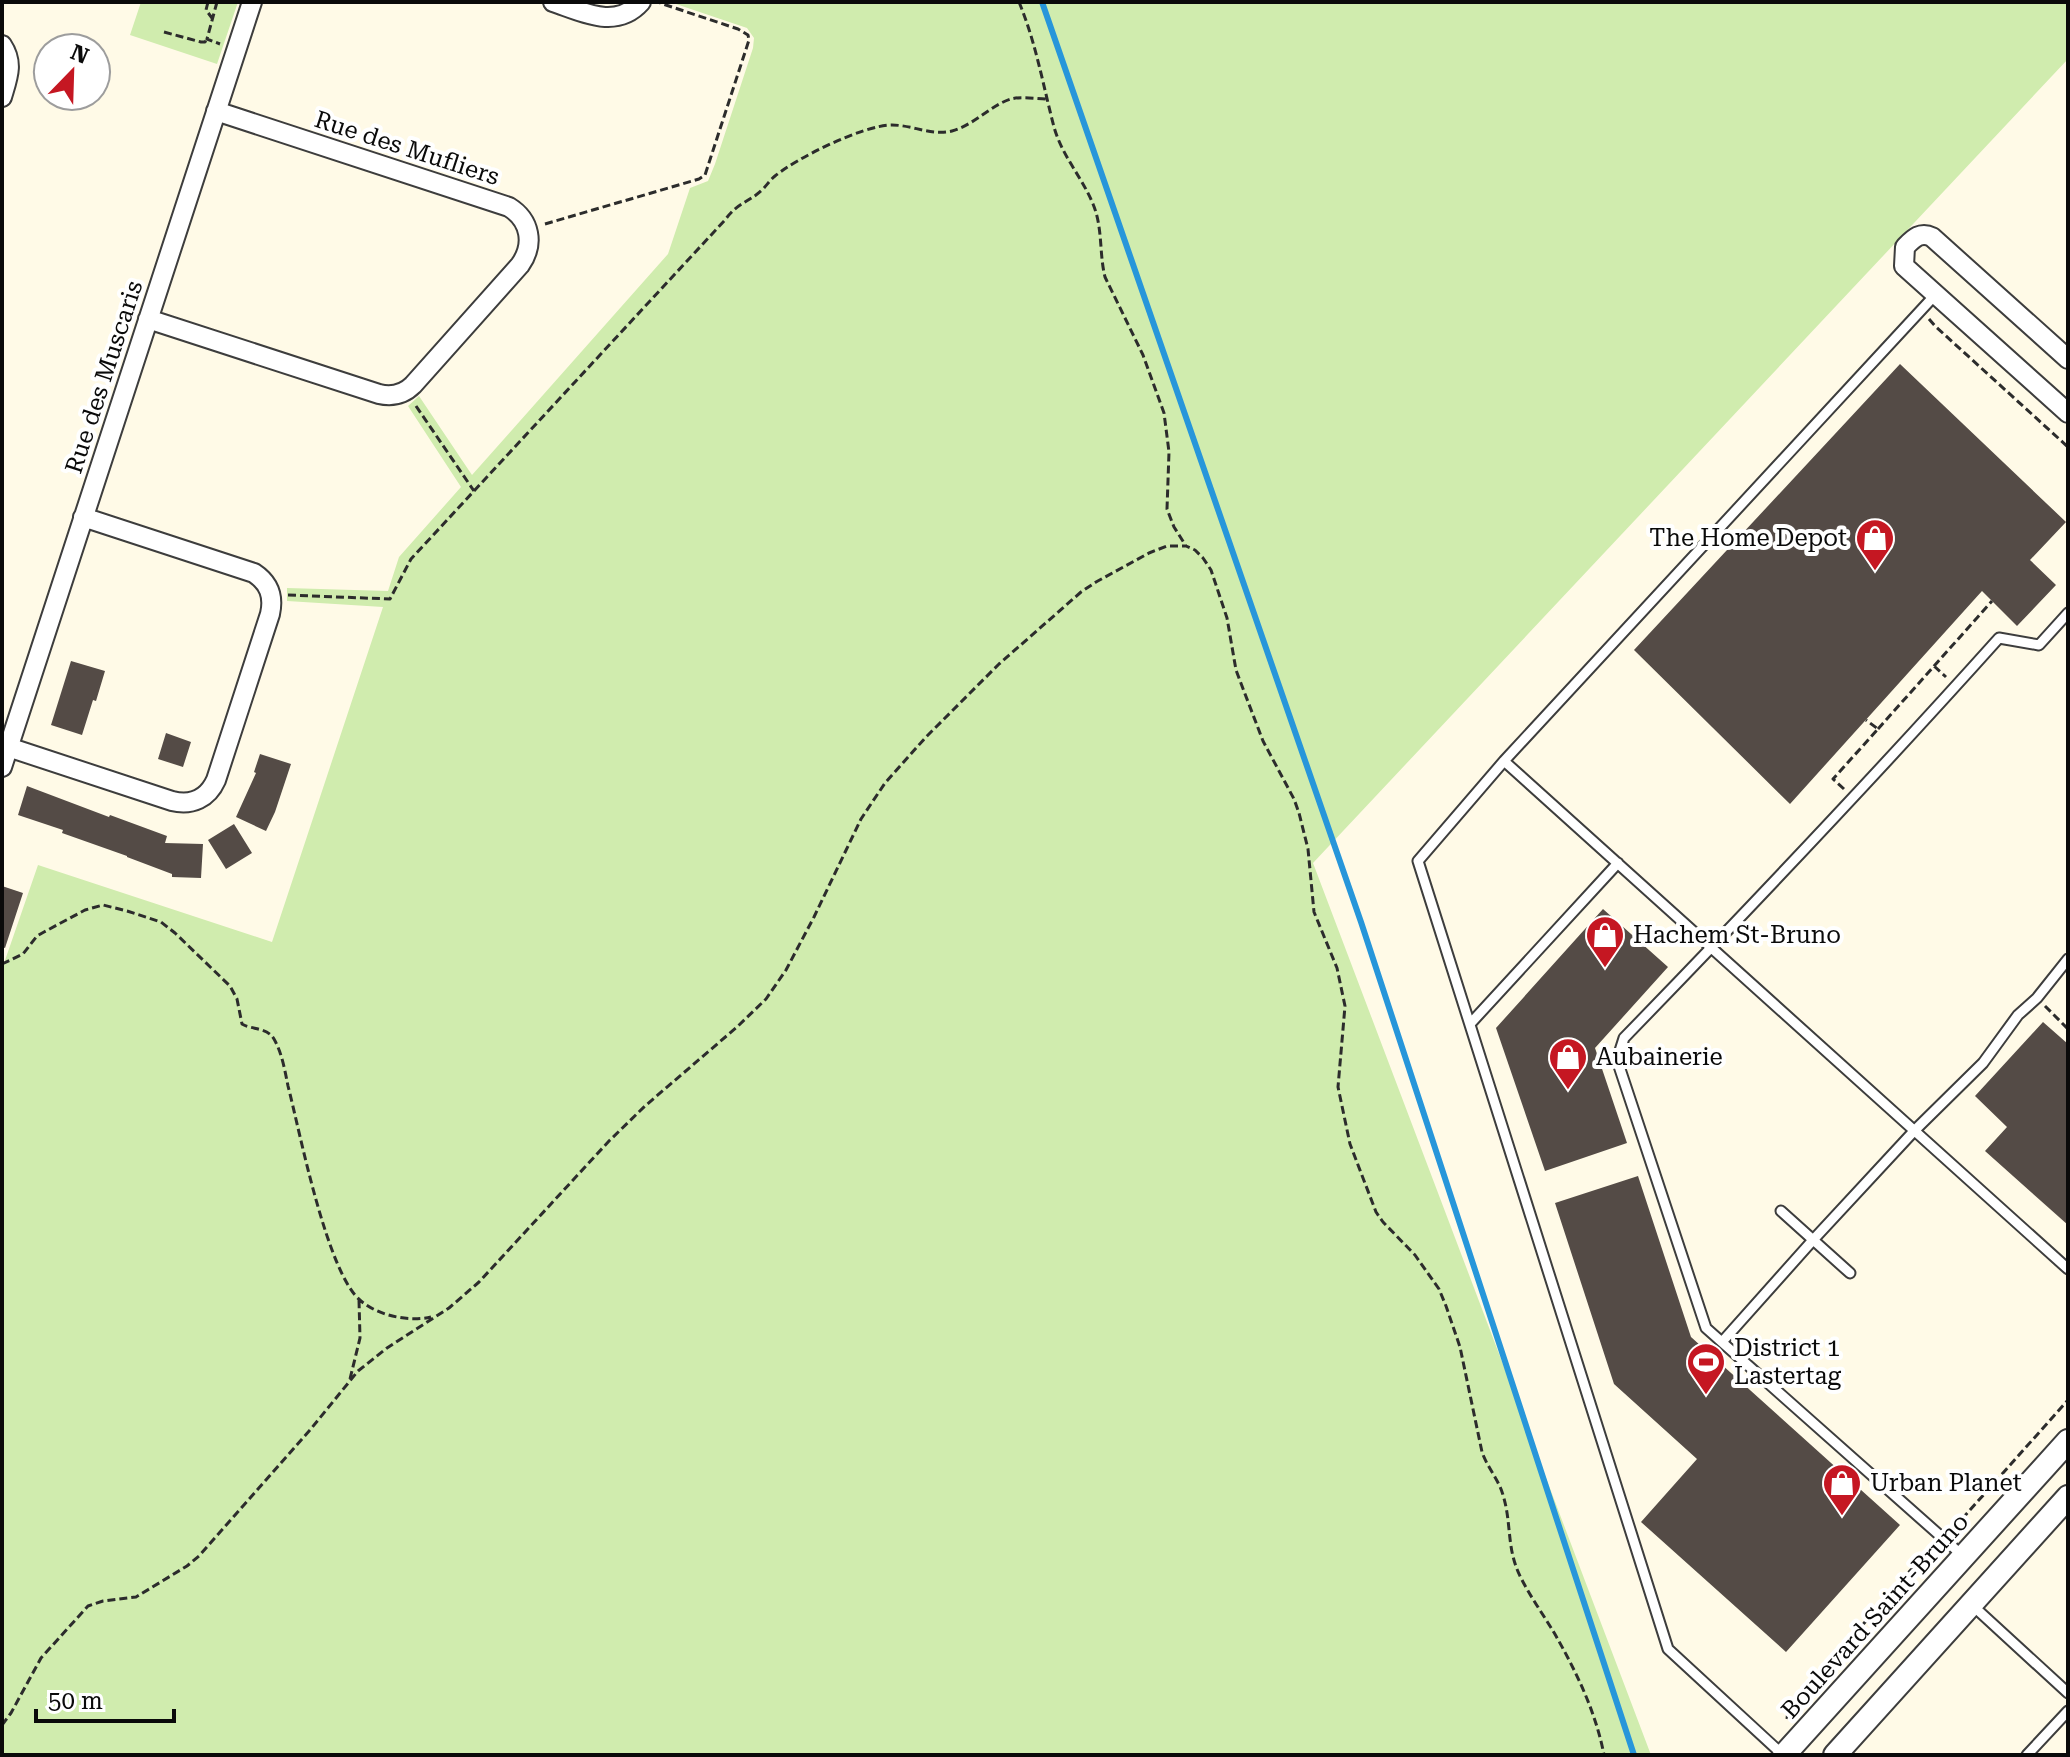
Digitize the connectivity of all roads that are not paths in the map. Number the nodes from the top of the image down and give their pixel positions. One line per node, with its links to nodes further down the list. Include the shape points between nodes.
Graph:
1 (252, 2): 6 (street, Rue des Muscaris)
2 (553, 2): 3 (street, via 609,18 627,14)
3 (641, 2)
4 (2, 45): 5 (street, via 10,65)
5 (2, 97)
6 (216, 111): 8 (street, Rue des Muscaris); 8 (street, Rue des Mufliers, via 509,207 526,224 528,249 520,265 413,385 395,395)
7 (1936, 294): 9 (street, via 1904,266 1905,247 1925,234); 10 (street); 14 (lane)
8 (148, 319): 11 (street, Rue des Muscaris)
9 (2068, 359)
10 (2068, 413)
11 (83, 517): 13 (street, Rue des Muscaris); 13 (street, via 254,573 270,590 270,614 216,780 201,798 184,803)
12 (2068, 613): 17 (lane, via 2039,645 1999,638)
13 (8, 747): 15 (street, Rue des Muscaris)
14 (1504, 761): 16 (lane); 19 (lane, via 1418,861)
15 (2, 767)
16 (1618, 863): 17 (lane); 19 (lane)
17 (1712, 948): 20 (lane); 25 (lane, via 1624,1038 1617,1060 1706,1328)
18 (2068, 959): 20 (lane, via 1983,1063)
19 (1470, 1024): 32 (lane, via 1668,1649)
20 (1915, 1130): 22 (lane); 23 (lane)
21 (1781, 1211): 22 (lane)
22 (1813, 1240): 24 (lane); 25 (lane)
23 (2068, 1269)
24 (1850, 1273)
25 (1722, 1342): 28 (lane)
26 (2068, 1441): 28 (street, Boulevard Saint-Bruno)
27 (2068, 1497): 29 (street)
28 (1964, 1556): 32 (street, Boulevard Saint-Bruno)
29 (1971, 1604): 30 (lane); 33 (street)
30 (2068, 1693)
31 (2068, 1711): 34 (lane)
32 (1784, 1755)
33 (1835, 1755)
34 (2027, 1755)

